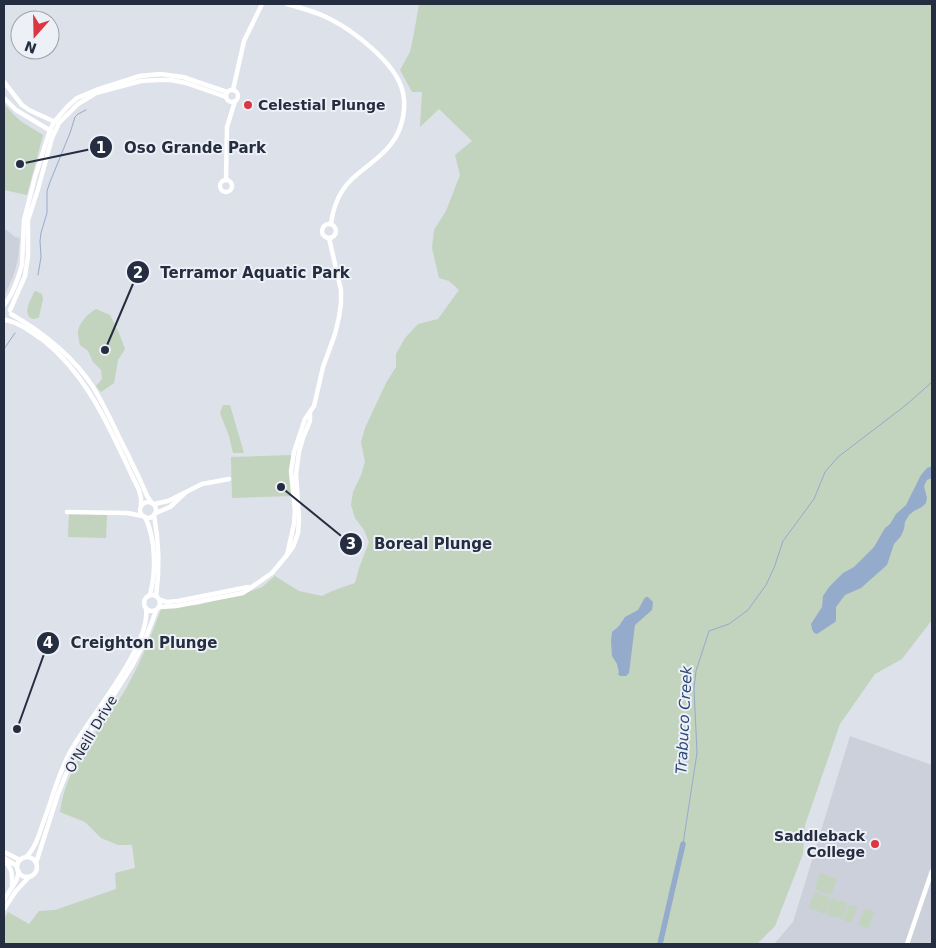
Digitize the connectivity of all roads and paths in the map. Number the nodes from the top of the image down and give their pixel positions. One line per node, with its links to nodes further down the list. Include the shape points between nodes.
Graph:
1 (264, 4): 4 (main road, via 244,41)
2 (287, 4): 12 (main road, via 330,19 378,54 401,86 405,104 402,122 391,144 343,190 332,213)
3 (4, 84): 9 (main road, via 22,105)
4 (234, 90): 5 (main road); 7 (main road, via 238,93)
5 (227, 96): 7 (main road); 8 (main road); 9 (main road, via 183,77 140,76 78,98)
6 (4, 98): 10 (main road, via 16,110)
7 (235, 102): 8 (main road)
8 (229, 120): 11 (main road)
9 (57, 122): 10 (main road)
10 (52, 131): 14 (main road, via 25,213 20,273); 15 (main road, via 28,220 25,276)
11 (226, 180)
12 (331, 224): 13 (main road, via 336,233); 13 (main road, via 323,230)
13 (329, 238): 25 (main road, via 341,290 341,304 299,452 296,474 298,533 293,547 272,573)
14 (4, 306): 15 (main road, O'Neill Drive)
15 (10, 312): 16 (main road, O'Neill Drive); 19 (main road, O'Neill Drive, via 53,343 92,385)
16 (4, 321): 20 (main road, O'Neill Drive, via 19,324 50,346 86,385 139,490)
17 (229, 479): 18 (main road, via 202,484)
18 (186, 492): 19 (main road, via 168,501); 23 (main road, via 170,507)
19 (153, 503): 20 (main road, via 145,502); 23 (main road, O'Neill Drive)
20 (140, 508): 22 (main road); 24 (main road, O'Neill Drive)
21 (66, 512): 22 (main road)
22 (127, 513): 24 (main road)
23 (155, 514): 24 (main road, via 150,518); 27 (main road, O'Neill Drive)
24 (144, 516): 26 (main road, O'Neill Drive, via 151,534 154,558)
25 (250, 587): 27 (main road, via 178,601 167,602); 29 (main road, via 243,592)
26 (150, 595): 27 (main road); 28 (main road, O'Neill Drive, via 144,601)
27 (158, 598): 29 (main road, O'Neill Drive)
28 (146, 609): 29 (main road, via 151,612); 31 (main road, O'Neill Drive, via 146,621 137,646 124,672 70,753 34,846)
29 (158, 609): 34 (main road, O'Neill Drive, via 132,666 71,762)
30 (4, 852): 33 (main road)
31 (26, 857): 33 (main road); 34 (main road)
32 (4, 859): 35 (main road); 38 (main road, via 10,867)
33 (20, 860): 35 (main road)
34 (36, 863): 37 (main road, O'Neill Drive, via 36,871)
35 (18, 869): 37 (main road); 38 (main road)
36 (932, 871): 41 (main road)
37 (29, 876): 40 (main road, O'Neill Drive)
38 (12, 887): 39 (main road)
39 (4, 900)
40 (4, 909)
41 (907, 944)

